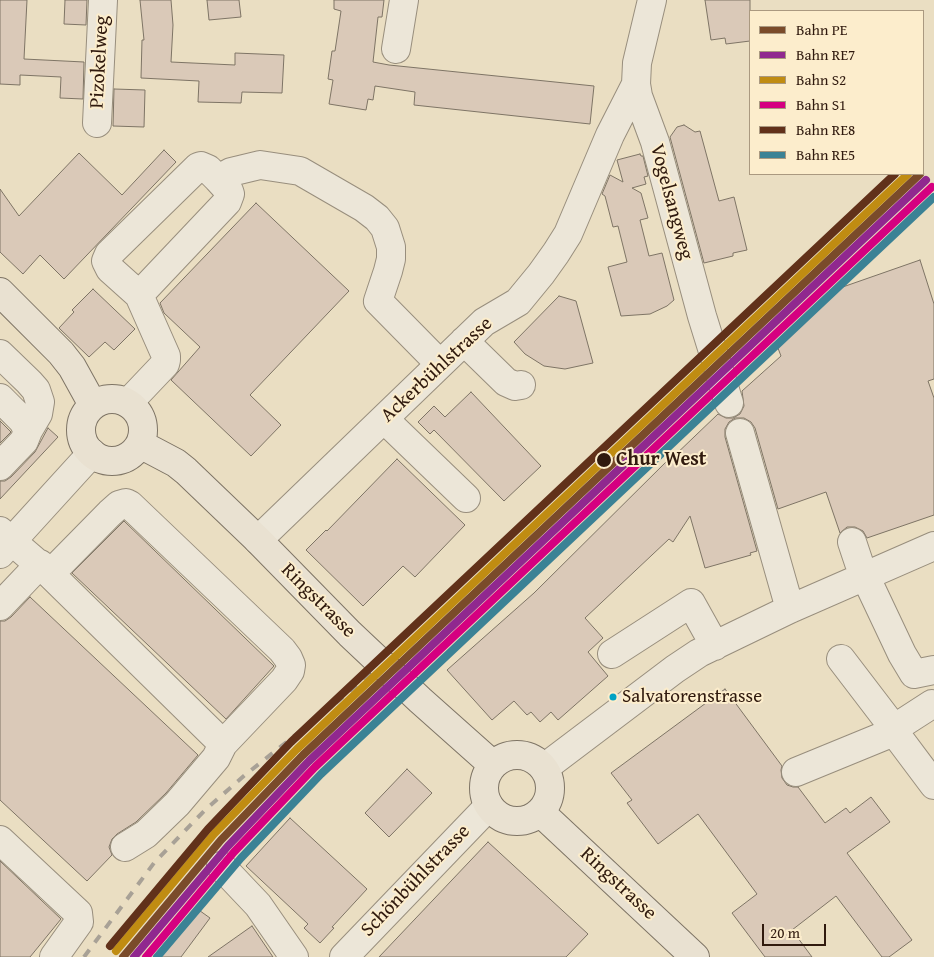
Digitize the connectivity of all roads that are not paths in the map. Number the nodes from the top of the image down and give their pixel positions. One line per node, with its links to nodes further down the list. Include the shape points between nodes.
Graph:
1 (102, 0): 6 (street, Pizokelweg)
2 (404, 0): 4 (street)
3 (652, 0): 5 (street, Vogelsangweg, via 637,63)
4 (396, 49)
5 (636, 84): 10 (street, Ackerbühlstrasse, via 610,135 568,234 556,253 518,302 484,322); 16 (street, Vogelsangweg)
6 (97, 123)
7 (218, 179): 9 (street, via 229,191 227,202); 9 (street, via 208,169 198,167 108,254 106,261 110,269); 12 (street, via 231,172 260,166 300,171 377,218 385,228 391,247 390,265 378,301)
8 (0, 292): 17 (main road, via 72,367)
9 (139, 295): 15 (street, via 166,356 165,364)
10 (464, 342): 12 (street, Ackerbühlstrasse); 13 (street, via 506,382)
11 (0, 354): 19 (street, via 30,382 38,396 38,414)
12 (440, 364): 18 (street, Ackerbühlstrasse)
13 (521, 385)
14 (0, 398): 19 (street, via 23,421)
15 (128, 402): 17 (main road, via 110,398); 21 (main road, via 136,408 144,426)
16 (729, 403)
17 (93, 405): 22 (main road, via 81,429 82,438)
18 (384, 419): 24 (street); 25 (street, Ackerbühlstrasse)
19 (28, 431): 23 (street, via 24,441)
20 (740, 432): 32 (street)
21 (140, 444): 22 (main road, via 127,457 118,460 100,458); 25 (main road, Ringstrasse, via 186,471)
22 (92, 453): 26 (street)
23 (0, 466)
24 (466, 498)
25 (258, 540): 40 (main road, Ringstrasse, via 350,634)
26 (4, 542): 29 (street)
27 (852, 542): 30 (street)
28 (934, 546): 30 (street)
29 (45, 569): 31 (street); 39 (street); 39 (street, via 119,505 130,505 282,650 288,658 290,671)
30 (865, 576): 32 (street); 36 (street, via 902,654)
31 (0, 606)
32 (790, 609): 33 (street)
33 (715, 646): 34 (street, via 691,603); 41 (street, via 675,669)
34 (612, 654)
35 (841, 659): 38 (street)
36 (924, 672): 37 (street)
37 (933, 705): 38 (street, via 898,726)
38 (896, 731): 42 (street); 43 (street)
39 (223, 744): 47 (street, via 216,758 177,804 146,834)
40 (493, 764): 41 (main road, via 505,757 520,755 533,759); 44 (main road, via 484,785)
41 (544, 768): 45 (main road, via 550,791)
42 (796, 772)
43 (934, 785)
44 (489, 806): 45 (main road, via 509,820 526,820); 51 (street, Schönbühlstrasse)
45 (540, 812): 52 (main road, Ringstrasse)
46 (0, 840): 49 (street, via 78,914 79,922)
47 (125, 847)
48 (221, 866): 50 (street, via 258,905)
49 (54, 957)
50 (294, 957)
51 (344, 957)
52 (695, 957)

